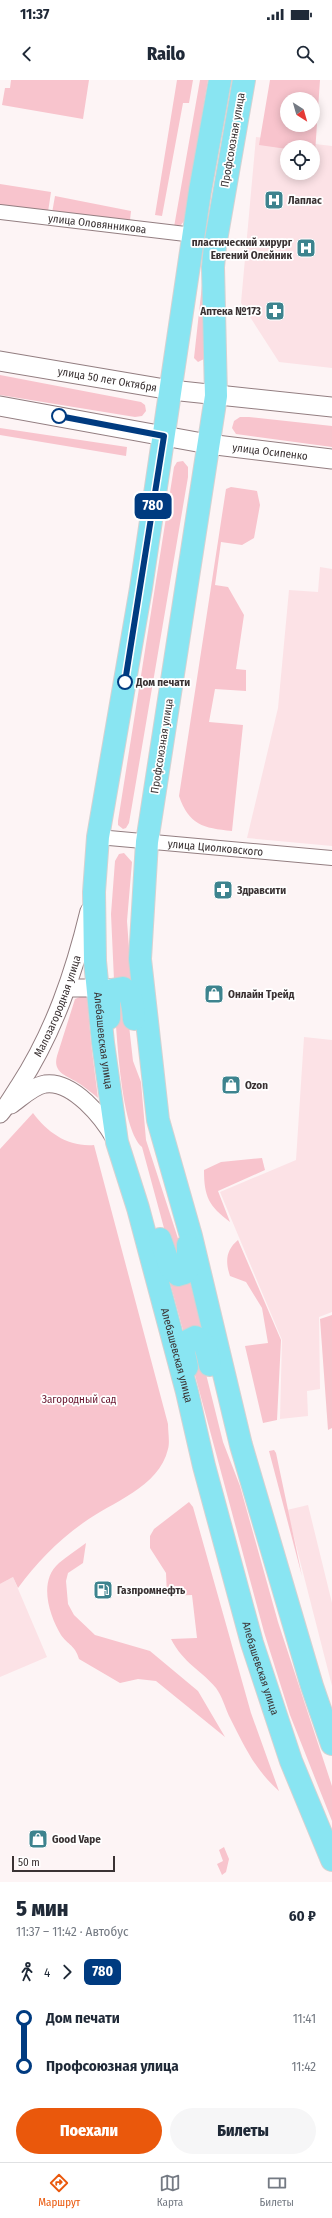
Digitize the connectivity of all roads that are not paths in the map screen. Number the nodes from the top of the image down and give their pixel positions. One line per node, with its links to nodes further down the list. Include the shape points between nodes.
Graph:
1 (220, 80): 4 (main road)
2 (244, 80): 7 (main road, Профсоюзная улица, via 213,267)
3 (0, 212): 4 (street, улица Оловянникова)
4 (194, 235): 6 (main road)
5 (0, 361): 6 (main road, улица 50 лет Октября)
6 (171, 390): 7 (main road, улица 50 лет Октября); 10 (main road)
7 (216, 396): 9 (main road, улица 50 лет Октября); 11 (main road, Профсоюзная улица)
8 (0, 406): 10 (main road)
9 (332, 407)
10 (164, 436): 11 (main road); 13 (main road)
11 (208, 444): 12 (main road, улица Осипенко); 14 (main road, Профсоюзная улица)
12 (332, 459)
13 (98, 837): 14 (street, улица Циолковского); 16 (main road, Алебашевская улица)
14 (147, 842): 15 (street, улица Циолковского); 19 (main road, via 140,959)
15 (332, 858)
16 (94, 892): 17 (street, Малозагородная улица, via 77,960); 18 (main road, Алебашевская улица, via 95,961)
17 (67, 988): 18 (street); 20 (street, Малозагородная улица, via 62,1006 31,1066)
18 (108, 988): 19 (main road, via 128,991 131,996 140,1055); 21 (main road, Алебашевская улица, via 103,1043)
19 (151, 1073): 23 (main road, via 158,1120)
20 (1, 1113): 21 (street, Малозагородная улица, via 33,1088 44,1084 58,1084 90,1106 105,1122)
21 (116, 1142): 22 (main road, Алебашевская улица)
22 (138, 1208): 23 (main road, via 157,1230 170,1268 178,1275 188,1269 187,1248); 24 (main road, Алебашевская улица)
23 (191, 1236): 25 (main road)
24 (187, 1392): 25 (main road, via 188,1374 183,1348 185,1342 195,1337 201,1339 204,1344 217,1389); 27 (main road, Алебашевская улица, via 204,1466 269,1698 291,1762)
25 (236, 1418): 26 (main road, via 241,1445 312,1686)
26 (332, 1744)
27 (332, 1860)

